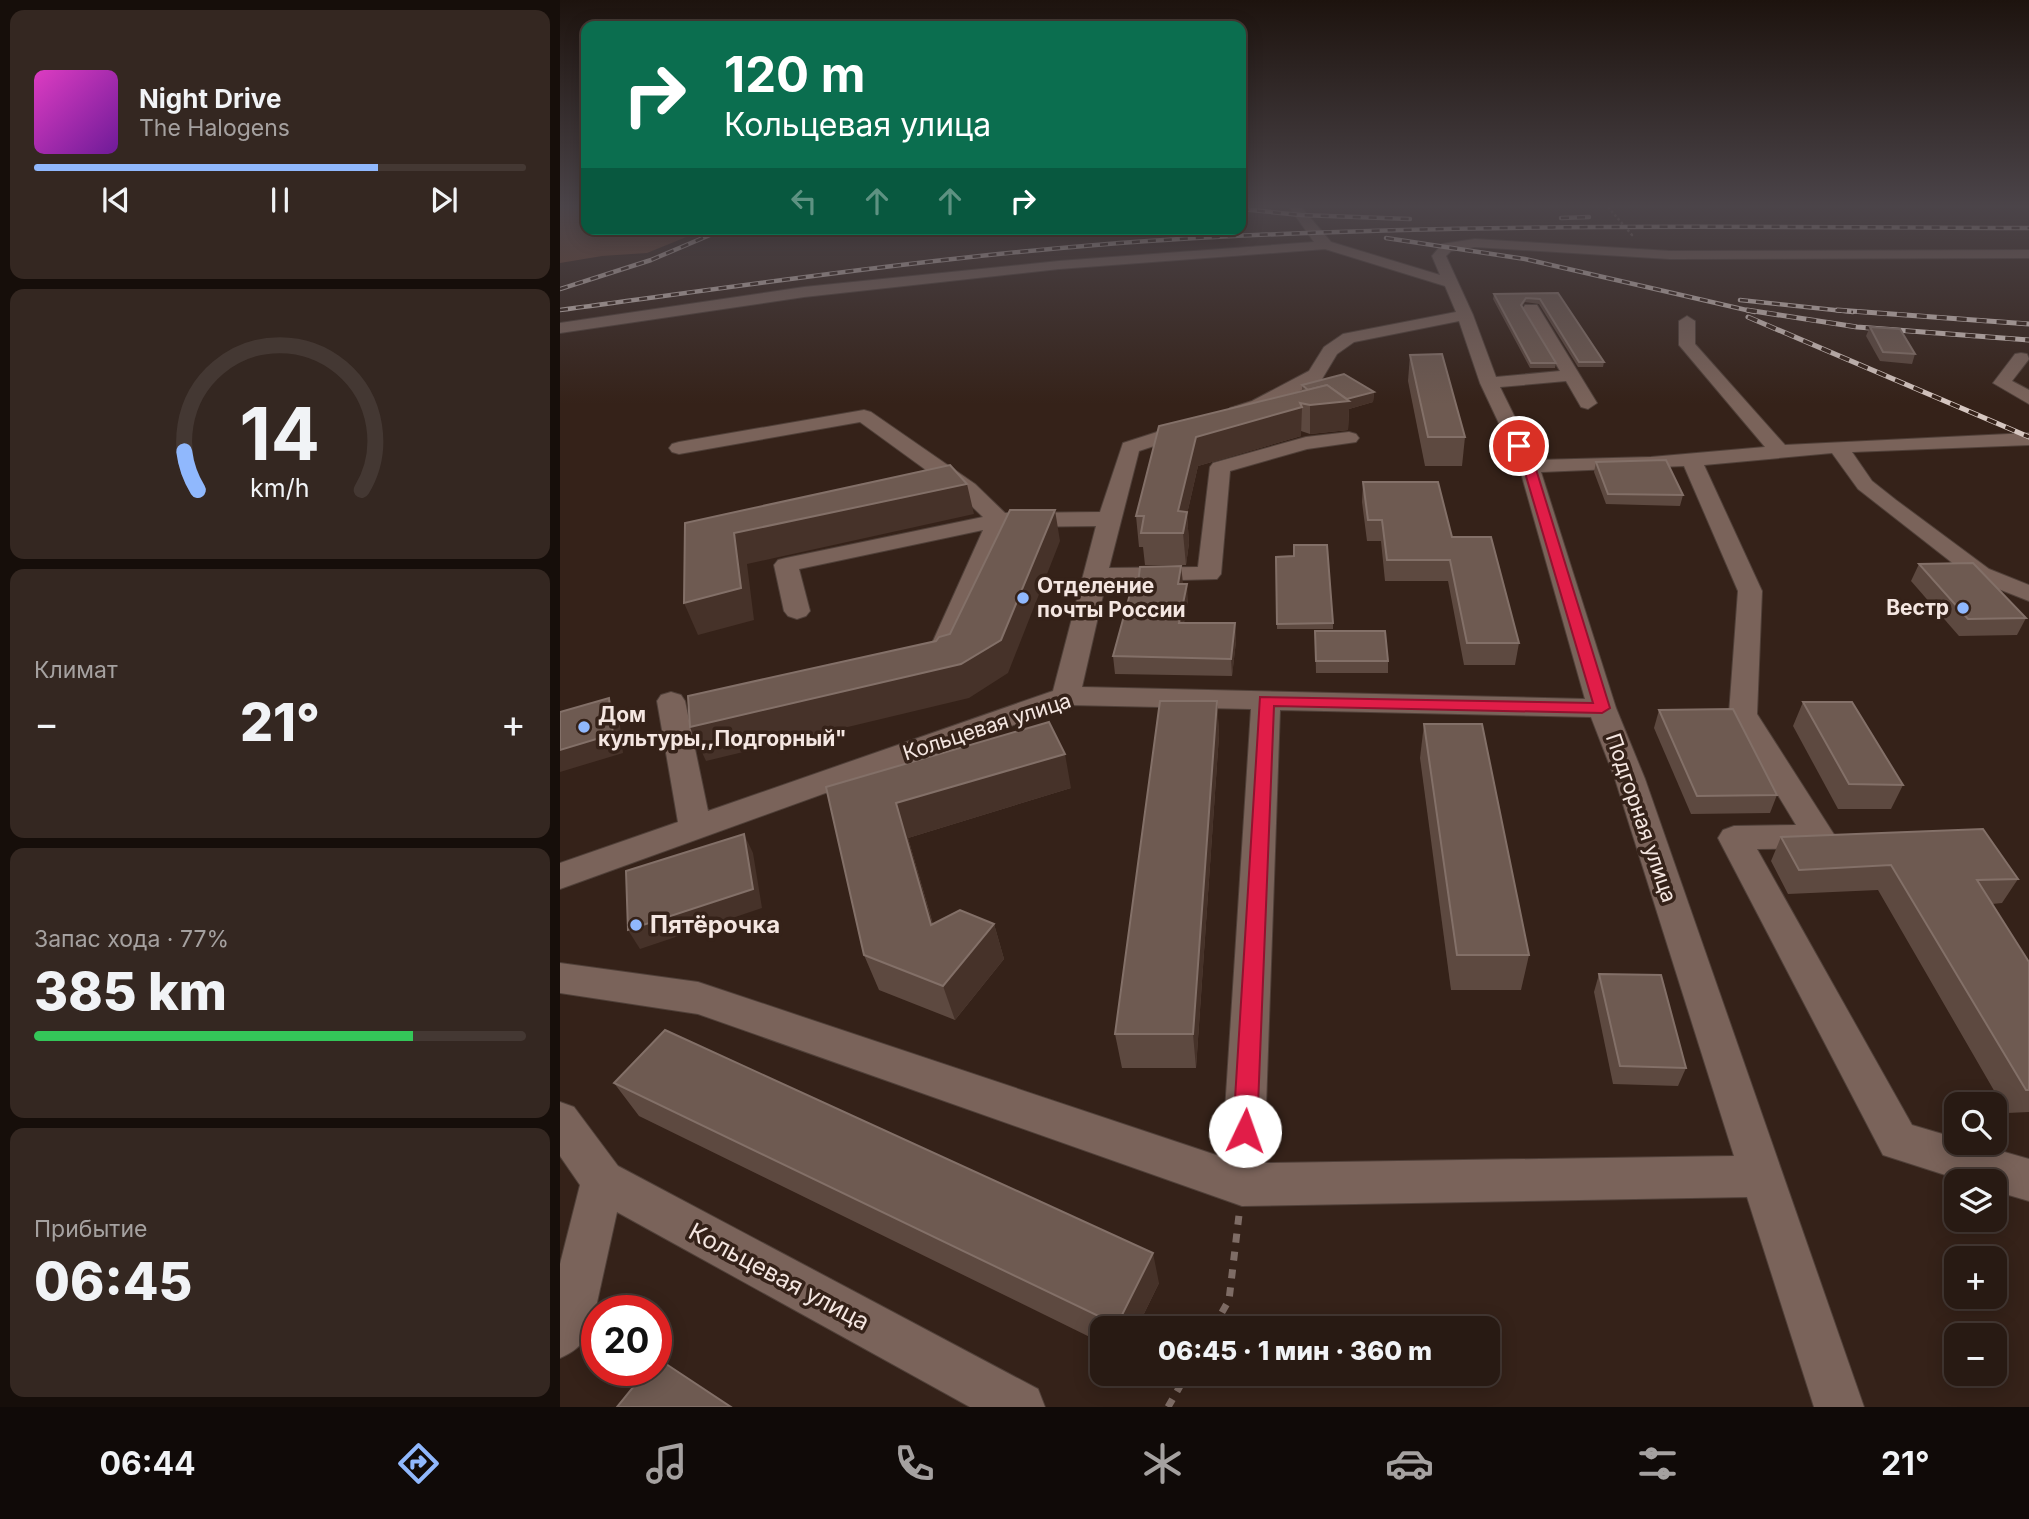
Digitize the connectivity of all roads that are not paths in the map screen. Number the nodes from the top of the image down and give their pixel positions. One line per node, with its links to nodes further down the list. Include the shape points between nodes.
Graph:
1 (987, 273): 8 (street, via 804,292)
2 (1416, 273): 4 (street)
3 (1446, 273): 4 (street, Подгорная улица)
4 (1450, 283): 6 (street, Подгорная улица)
5 (1531, 308): 10 (street)
6 (1465, 315): 11 (street, Подгорная улица); 21 (street, via 1349,338 1330,351 1316,375 1259,405 1130,447)
7 (1687, 321): 18 (street, via 1687,345)
8 (560, 328)
9 (2021, 358): 12 (street, via 2002,383)
10 (1569, 375): 11 (street); 13 (street)
11 (1489, 383): 20 (street, Подгорная улица)
12 (2029, 398)
13 (1588, 403)
14 (1349, 438): 23 (street, via 1306,443 1220,467 1209,574)
15 (2029, 439): 16 (street)
16 (1838, 447): 18 (street); 24 (street, via 1865,485 1888,505 1981,574)
17 (679, 448): 22 (street, via 864,416 967,489)
18 (1779, 451): 19 (street)
19 (1692, 460): 20 (street); 36 (street, via 1750,591 1743,714 1819,836 1734,838 1898,1141)
20 (1529, 466): 30 (street, Подгорная улица)
21 (1109, 519): 22 (street); 23 (street)
22 (999, 520): 25 (street, via 786,565); 26 (street, via 935,666)
23 (1096, 575): 27 (street)
24 (2029, 594)
25 (797, 611)
26 (909, 672)
27 (1066, 696): 28 (street, Кольцевая улица); 31 (street, Кольцевая улица)
28 (1266, 700): 30 (street, Кольцевая улица); 38 (street)
29 (671, 701): 31 (street)
30 (1602, 708): 35 (street, Подгорная улица)
31 (695, 828): 32 (street, Кольцевая улица)
32 (560, 876)
33 (560, 978): 38 (street, via 698,998)
34 (560, 1121): 37 (street, Кольцевая улица)
35 (1763, 1176): 38 (street); 41 (street, Подгорная улица)
36 (2029, 1180)
37 (603, 1181): 39 (street, via 568,1325); 40 (street, Кольцевая улица)
38 (1242, 1185)
39 (560, 1334)
40 (1020, 1407)
41 (1839, 1407)

